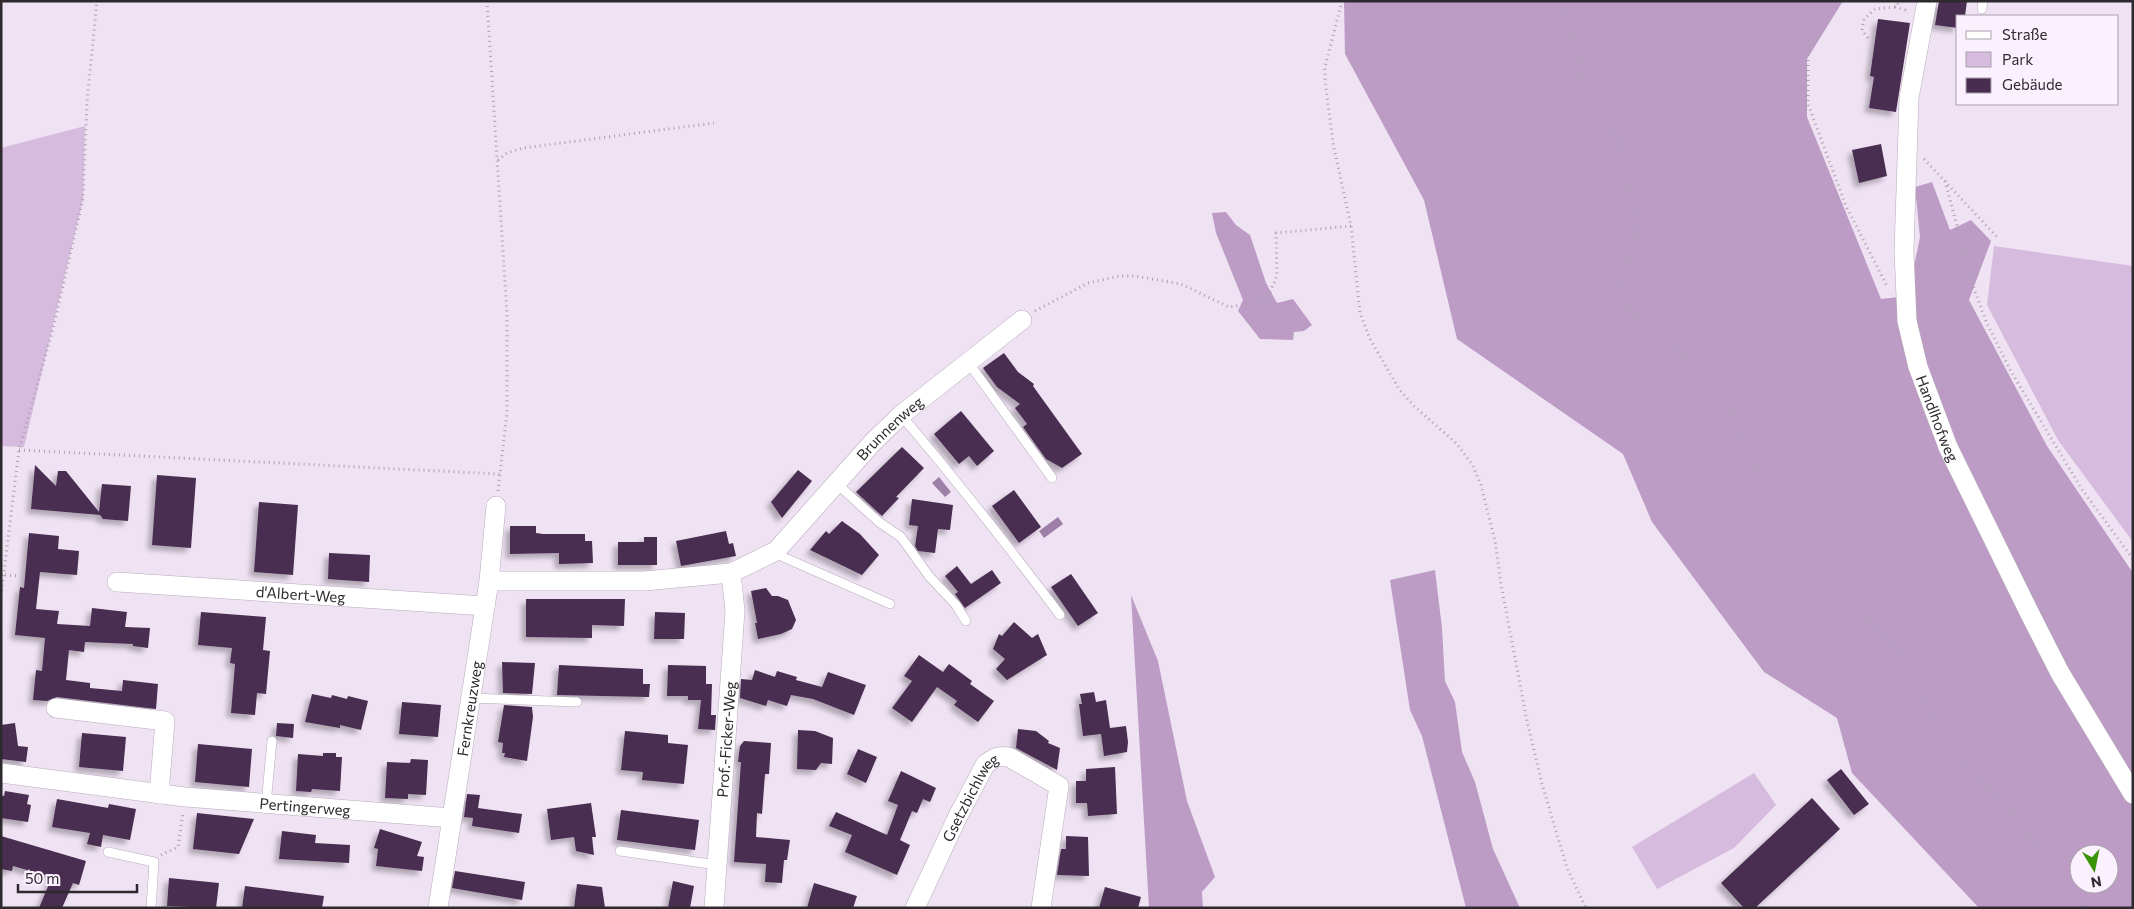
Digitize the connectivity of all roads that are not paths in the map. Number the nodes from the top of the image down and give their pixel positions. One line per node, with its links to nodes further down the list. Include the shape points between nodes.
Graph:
1 (1927, 1): 22 (street, Handlhofweg, via 1910,98 1904,250 1909,331 1925,388 1948,448 2055,665)
2 (1022, 320): 3 (street, Brunnenweg)
3 (968, 362): 4 (street, Brunnenweg); 5 (lane)
4 (901, 415): 6 (street, Brunnenweg); 14 (lane, via 967,497 984,513)
5 (1052, 478)
6 (836, 484): 8 (street, Brunnenweg); 15 (lane, via 879,522 902,537)
7 (496, 506): 10 (street, Fernkreuzweg)
8 (774, 553): 9 (street, Brunnenweg); 12 (lane)
9 (731, 572): 10 (street, Brunnenweg, via 644,581); 27 (street, Prof.-Ficker-Weg, via 735,611)
10 (489, 581): 13 (street, Fernkreuzweg)
11 (117, 582): 13 (street, d'Albert-Weg)
12 (890, 604)
13 (485, 606): 16 (street, Fernkreuzweg)
14 (1060, 615)
15 (966, 621)
16 (471, 698): 17 (lane); 24 (street, Fernkreuzweg)
17 (577, 702)
18 (56, 708): 21 (street, via 165,722)
19 (272, 741): 23 (lane)
20 (1, 773): 21 (street, Pertingerweg)
21 (159, 794): 23 (street, Pertingerweg)
22 (2133, 794)
23 (266, 804): 24 (street, Pertingerweg)
24 (452, 818): 29 (street, Fernkreuzweg)
25 (620, 851): 27 (lane)
26 (108, 852): 28 (lane, via 154,862)
27 (717, 864): 30 (street, Prof.-Ficker-Weg)
28 (151, 908)
29 (438, 908)
30 (714, 908)
31 (915, 908): 32 (street, Gsetzbichlweg, via 937,857 985,765 1002,756 1059,786)
32 (1041, 908)

